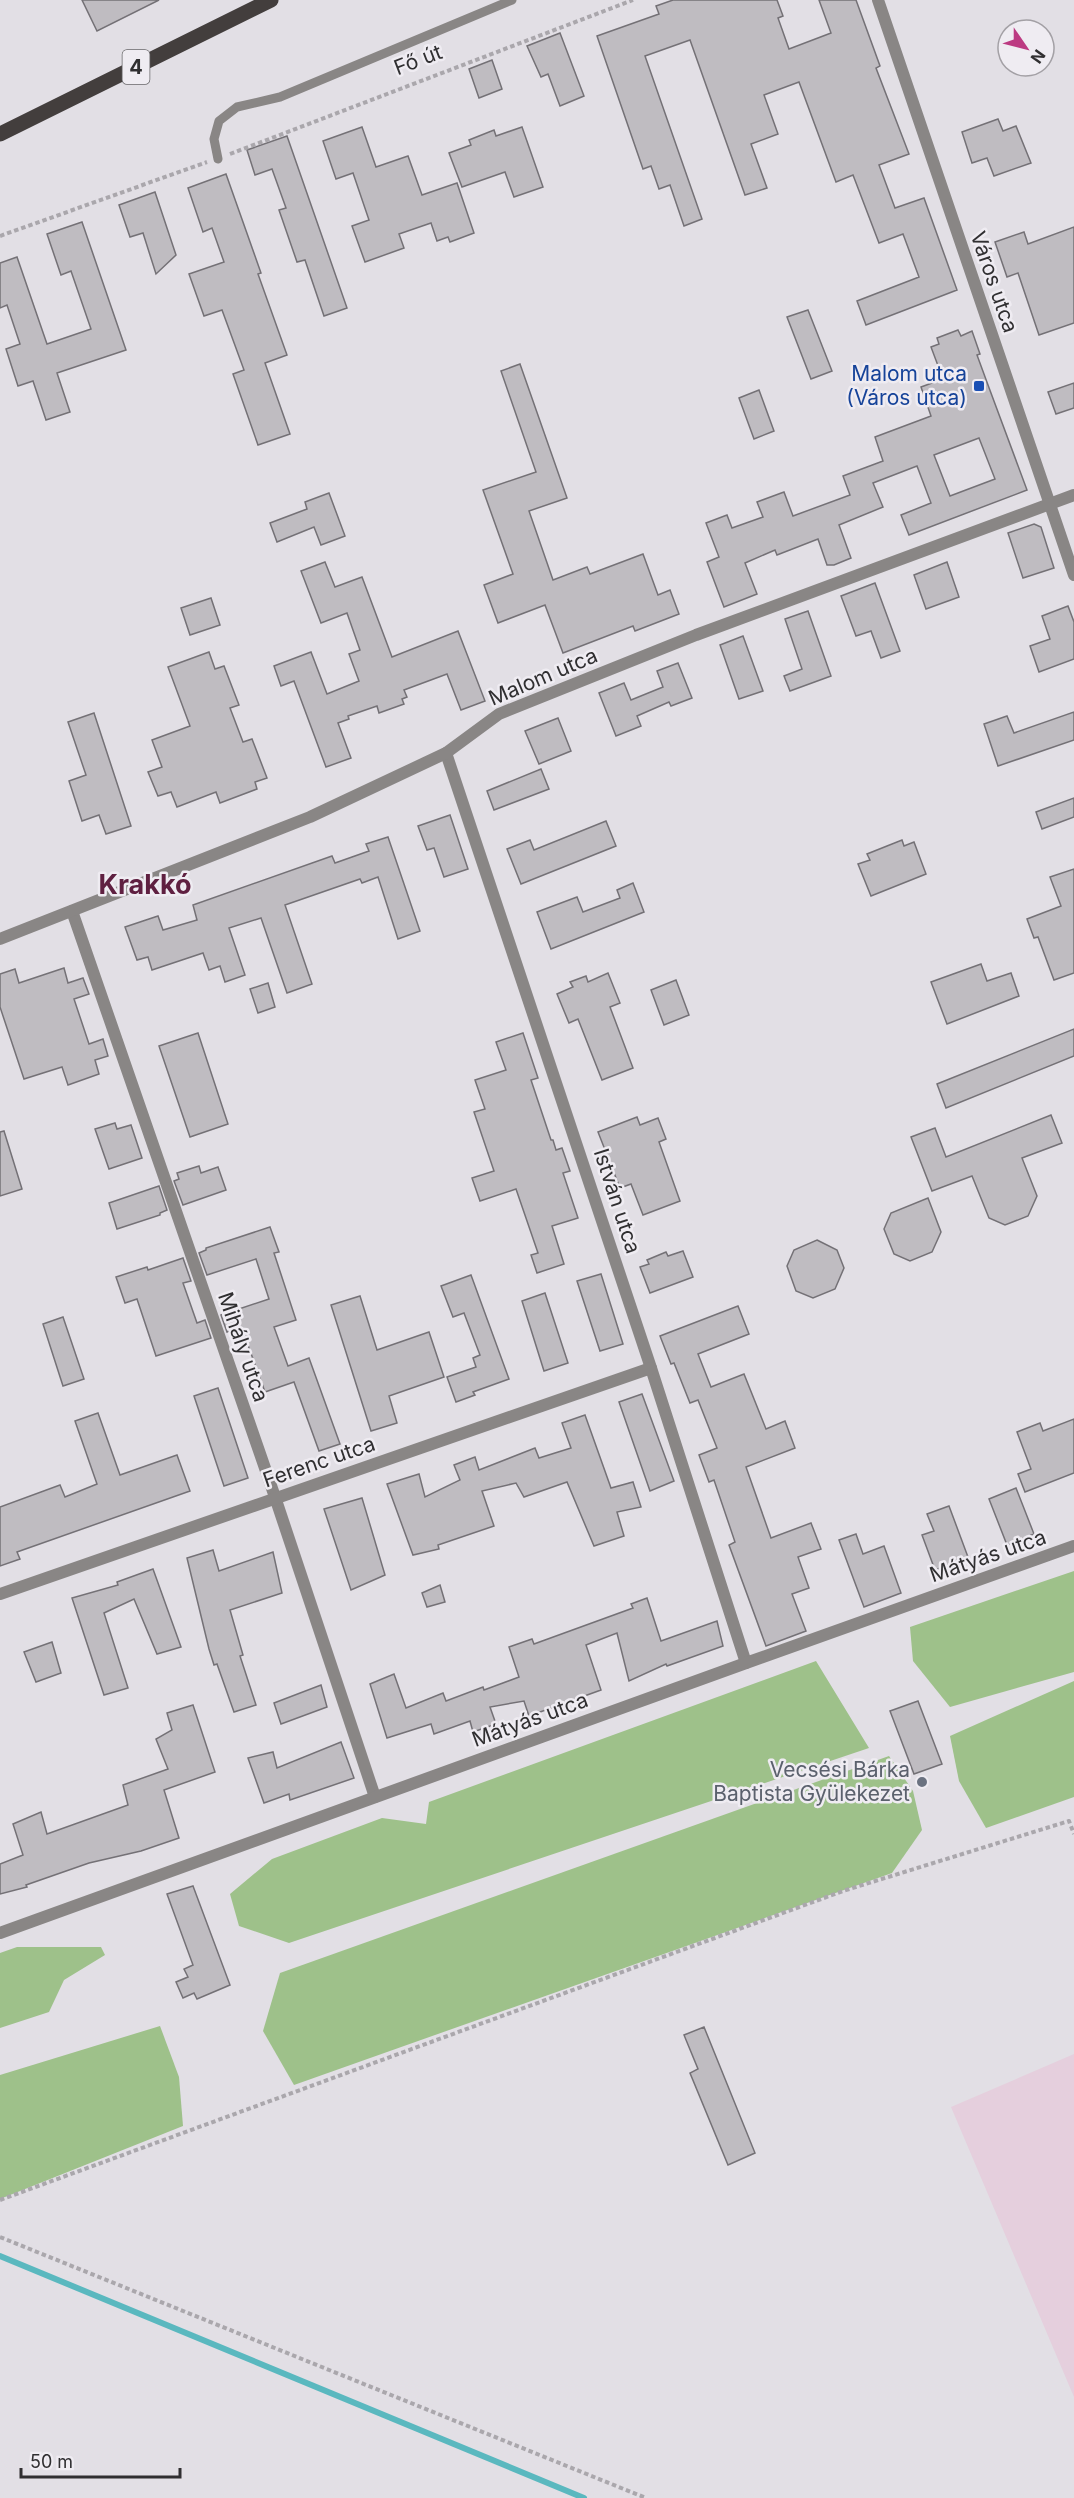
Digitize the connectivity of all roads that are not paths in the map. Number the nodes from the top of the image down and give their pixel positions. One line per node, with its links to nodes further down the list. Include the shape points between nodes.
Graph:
1 (271, 0): 4 (main road, 4)
2 (512, 0): 5 (lane, Fő út, via 280,97 237,107 219,121 214,139)
3 (878, 0): 7 (street, Város utca)
4 (0, 134)
5 (218, 159)
6 (1074, 495): 7 (street, Malom utca)
7 (1048, 504): 8 (street, Város utca); 9 (street, Malom utca, via 696,635 499,714)
8 (1074, 575)
9 (446, 753): 10 (street, Malom utca, via 310,817); 12 (street, István utca)
10 (72, 911): 11 (street, Malom utca); 13 (street, Mihály utca)
11 (0, 939)
12 (651, 1368): 13 (street, Ferenc utca); 16 (street, István utca)
13 (275, 1497): 15 (street, Ferenc utca); 17 (street, Mihály utca)
14 (1074, 1546): 16 (street, Mátyás utca)
15 (0, 1594)
16 (746, 1662): 17 (street, Mátyás utca)
17 (375, 1797): 18 (street, Mátyás utca)
18 (0, 1933)

